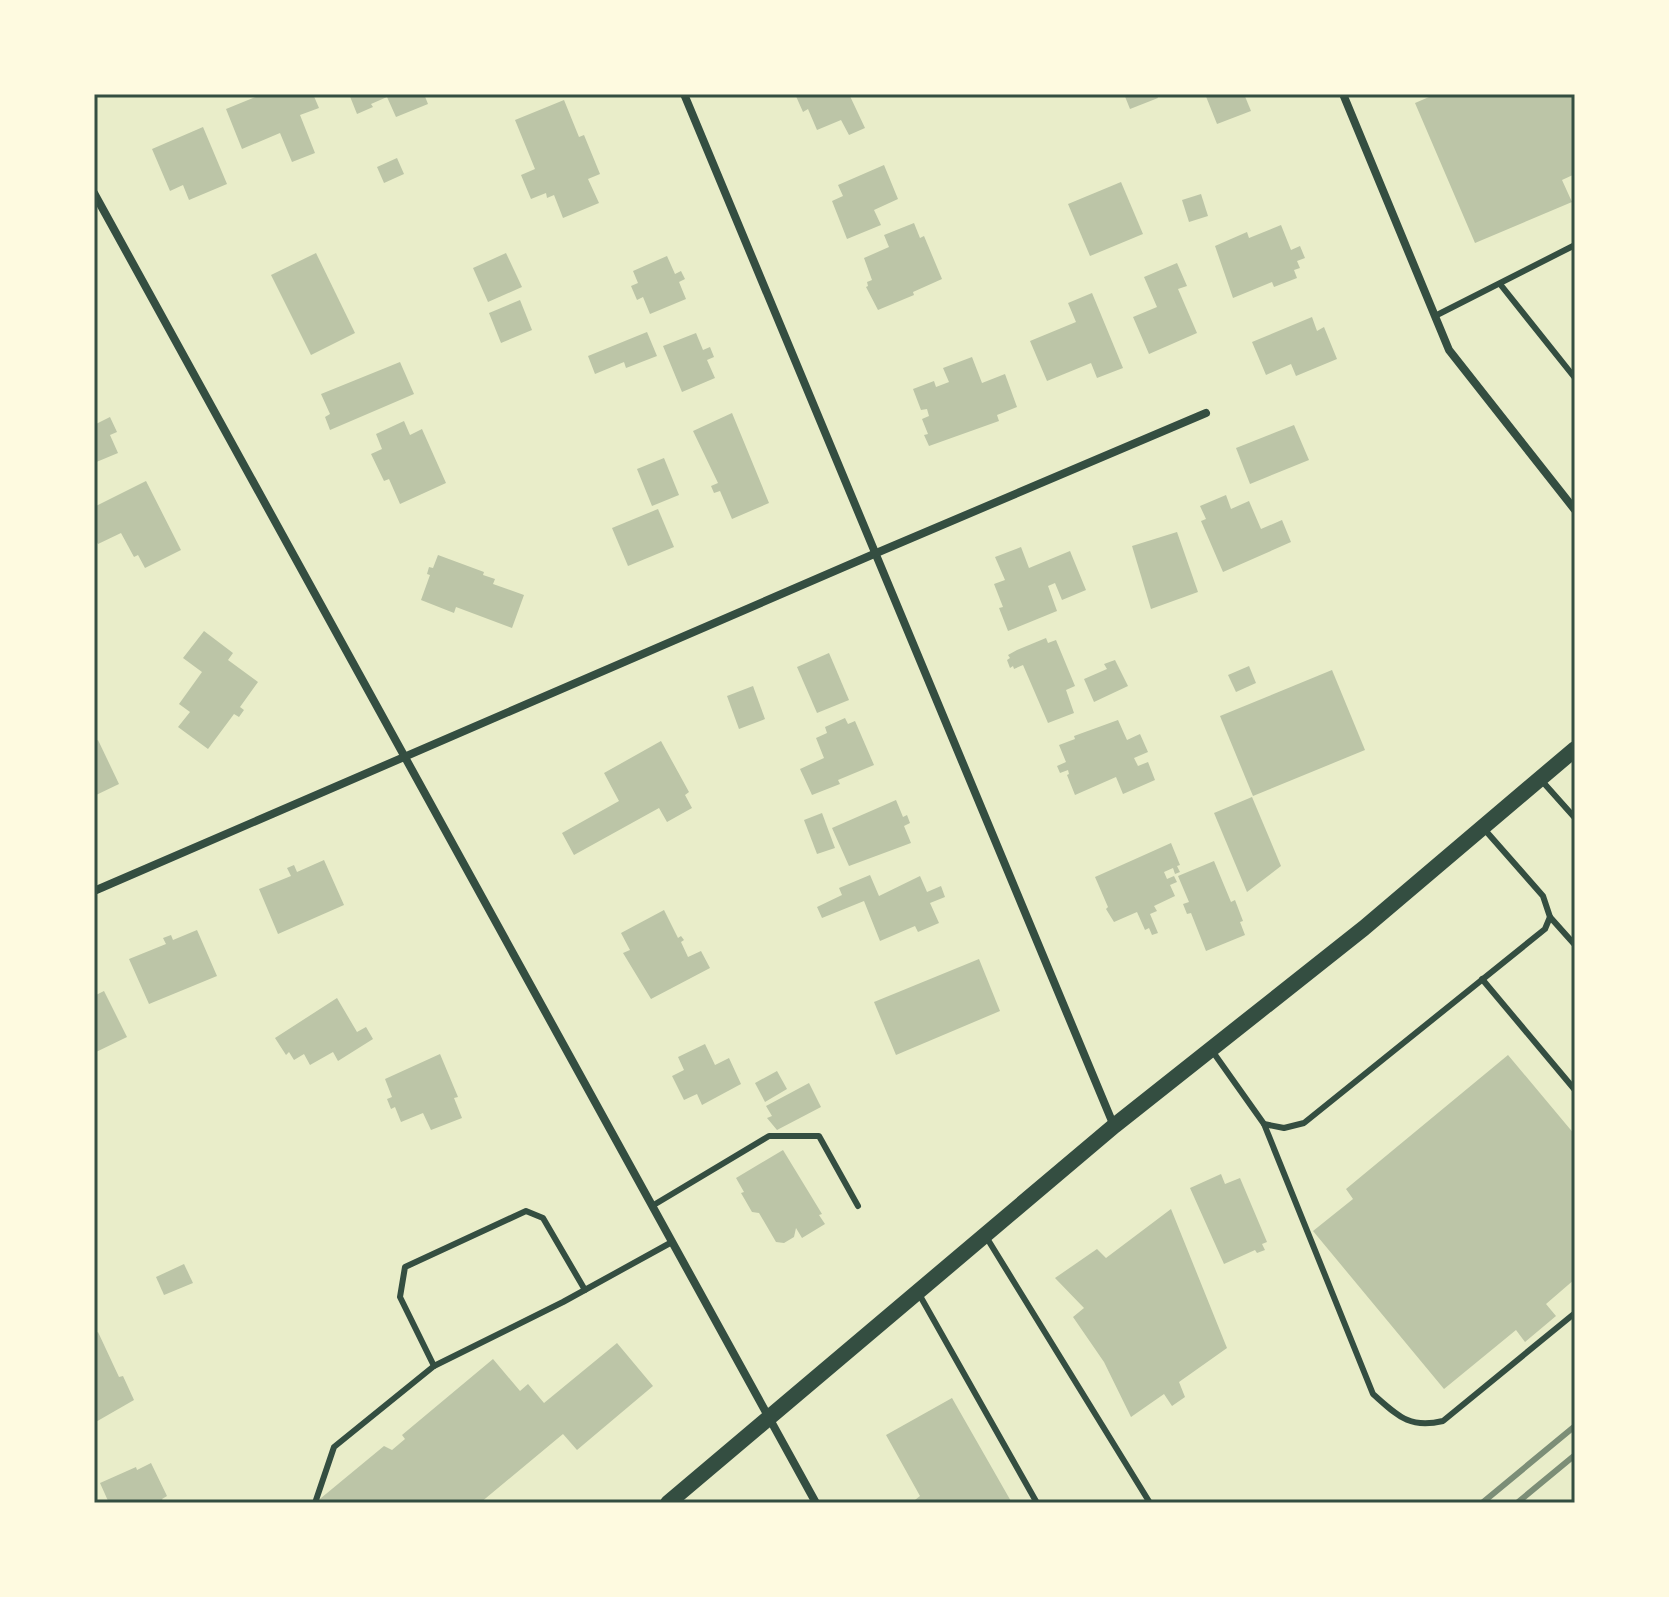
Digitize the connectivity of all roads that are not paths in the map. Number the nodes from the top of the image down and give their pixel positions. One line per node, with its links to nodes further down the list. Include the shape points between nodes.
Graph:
1 (684, 94): 10 (street)
2 (1343, 94): 6 (street)
3 (94, 193): 12 (street)
4 (1575, 245): 5 (lane)
5 (1500, 284): 6 (lane); 7 (lane)
6 (1435, 316): 9 (street, via 1449,350)
7 (1575, 378)
8 (1206, 413): 10 (street)
9 (1575, 510)
10 (874, 554): 12 (street); 23 (street)
11 (1575, 749): 13 (main road)
12 (403, 757): 16 (street); 24 (street)
13 (1540, 779): 14 (lane); 15 (main road)
14 (1575, 818)
15 (1482, 827): 17 (lane, via 1543,896); 20 (main road)
16 (94, 891)
17 (1550, 917): 18 (lane); 19 (lane, via 1545,929)
18 (1575, 945)
19 (1482, 979): 21 (lane); 22 (lane, via 1304,1123 1284,1128)
20 (1211, 1049): 22 (lane); 23 (main road)
21 (1575, 1090)
22 (1264, 1124): 30 (lane, via 1373,1394 1401,1419 1424,1425 1443,1421)
23 (1114, 1126): 26 (main road)
24 (652, 1206): 25 (lane, via 769,1136 819,1136); 27 (street)
25 (858, 1206)
26 (985, 1235): 29 (main road); 37 (lane)
27 (672, 1242): 28 (lane); 32 (street)
28 (585, 1290): 31 (lane); 31 (lane, via 543,1218 526,1211 405,1267 400,1297)
29 (919, 1292): 32 (main road); 36 (lane)
30 (1575, 1313)
31 (434, 1366): 33 (lane, via 334,1447)
32 (770, 1419): 34 (main road); 35 (street)
33 (315, 1503)
34 (668, 1503)
35 (816, 1503)
36 (1037, 1503)
37 (1150, 1503)

